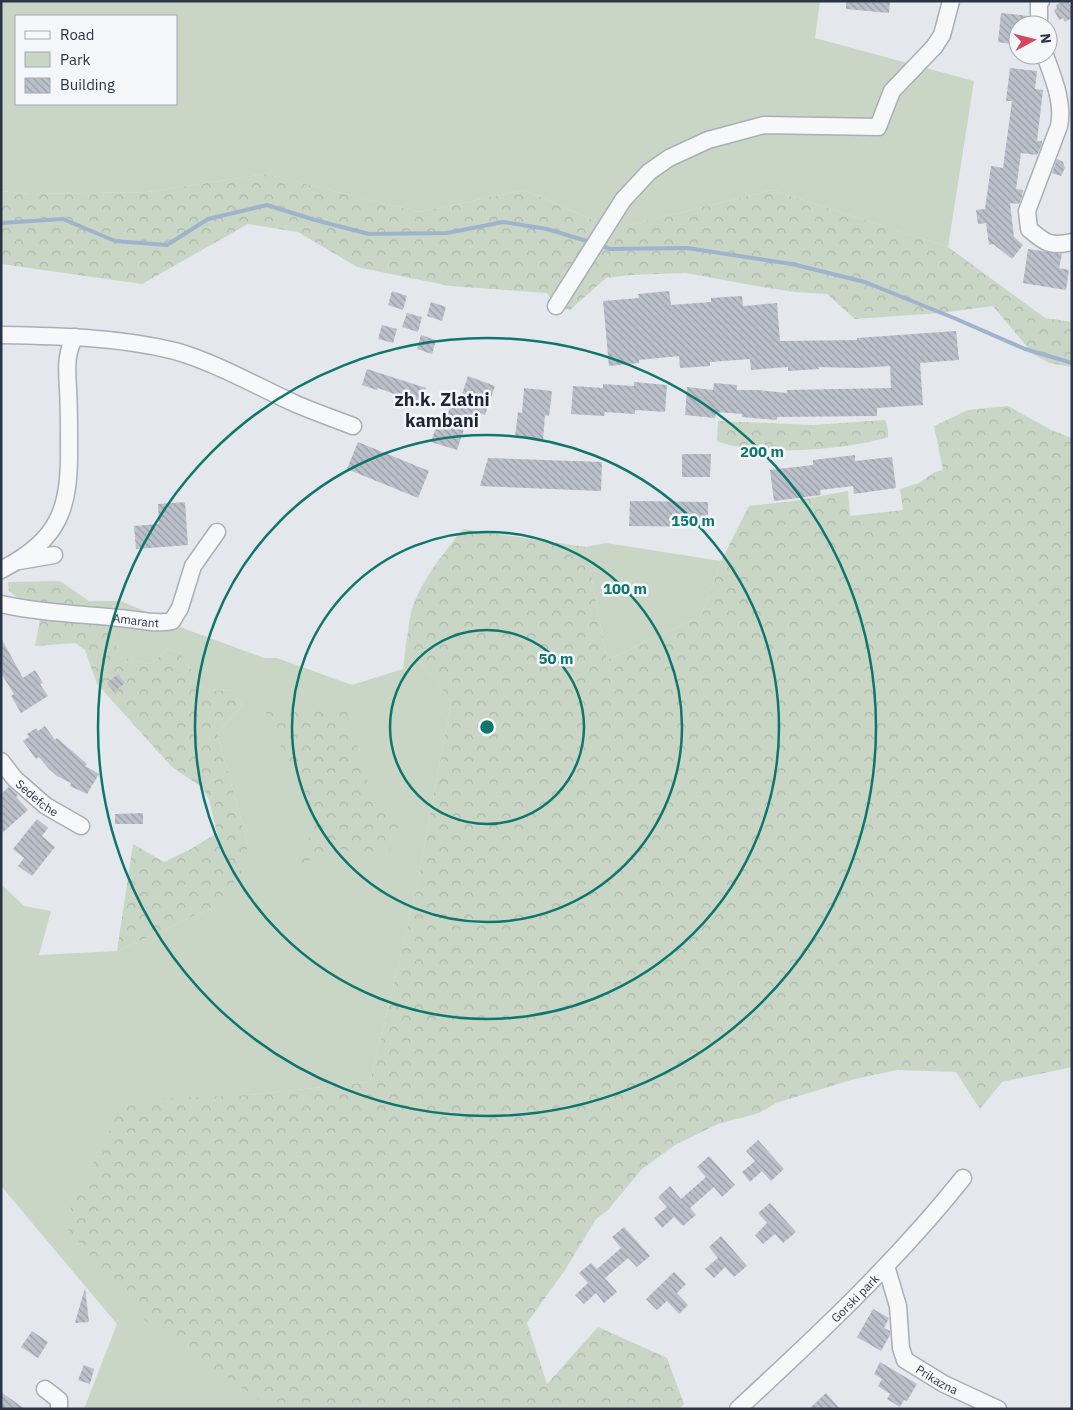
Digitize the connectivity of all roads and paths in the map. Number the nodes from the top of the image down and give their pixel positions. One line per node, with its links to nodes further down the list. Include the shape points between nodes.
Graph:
1 (951, 1): 6 (street, via 942,35 892,90 878,127 764,126 708,140 669,158 649,172 622,200)
2 (1041, 1): 3 (street)
3 (1039, 15)
4 (1049, 65): 5 (street, via 1058,92 1061,117 1027,211 1029,229 1042,241 1059,245)
5 (1072, 242)
6 (556, 306)
7 (1, 335): 8 (street)
8 (75, 337): 9 (street, via 112,339 196,358); 12 (street, via 67,354 66,374 70,471 67,497 58,523 42,542)
9 (353, 426)
10 (217, 532): 14 (street, Amarant, via 193,566 180,608 172,621 162,624 24,610)
11 (54, 555): 12 (street)
12 (17, 561): 13 (street)
13 (1, 570)
14 (1, 604)
15 (1, 761): 16 (street, Sedefche, via 15,779 46,806)
16 (81, 826)
17 (963, 1178): 18 (street, Gorski park)
18 (886, 1266): 21 (street, Gorski park); 22 (street, Prikazna, via 898,1306 905,1360 944,1384)
19 (45, 1389): 20 (street, via 59,1400)
20 (59, 1409)
21 (738, 1409)
22 (998, 1409)

